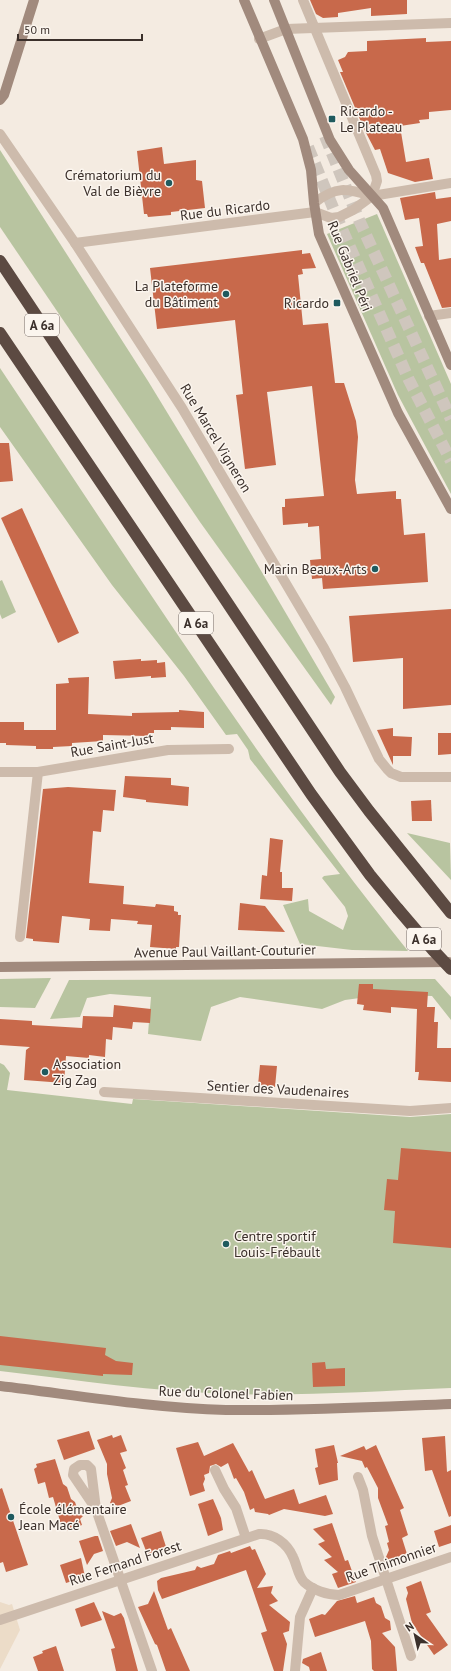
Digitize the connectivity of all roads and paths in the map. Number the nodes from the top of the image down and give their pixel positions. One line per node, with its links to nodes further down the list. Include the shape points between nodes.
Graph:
1 (34, 0): 9 (main road, via 4,95)
2 (244, 0): 8 (main road, Rue Gabriel Péri)
3 (274, 0): 6 (main road)
4 (303, 0): 7 (street)
5 (451, 23): 7 (street)
6 (286, 28): 7 (street); 8 (street); 12 (main road, via 335,150)
7 (314, 28): 12 (street, via 376,175 377,181)
8 (259, 39): 13 (main road, Rue Gabriel Péri, via 303,139 311,170)
9 (0, 100)
10 (0, 134): 14 (street, Rue Marcel Vigneron)
11 (451, 183): 12 (street)
12 (372, 196): 13 (street, via 344,189 324,195); 13 (street, Rue du Ricardo, via 339,218 331,218); 17 (main road, via 383,208)
13 (314, 207): 14 (street, Rue du Ricardo); 20 (main road, Rue Gabriel Péri, via 319,234 398,414)
14 (75, 243): 24 (street, Rue Marcel Vigneron, via 182,408 324,648 379,758 391,773 401,776)
15 (0, 262): 25 (highway, A 6a, via 340,772 368,811)
16 (451, 313): 17 (street)
17 (429, 316): 19 (main road)
18 (0, 333): 29 (highway, A 6a, bridge, via 311,794 370,875)
19 (451, 365)
20 (451, 509)
21 (228, 749): 23 (street, Rue Saint-Just, via 168,750)
22 (0, 772): 23 (street, Rue Saint-Just)
23 (38, 772): 26 (street)
24 (451, 777)
25 (449, 911)
26 (20, 937)
27 (451, 961): 28 (main road, Avenue Paul Vaillant-Couturier)
28 (0, 967)
29 (451, 968)
30 (104, 1092): 31 (street, Sentier des Vaudenaires, via 410,1111)
31 (451, 1108)
32 (0, 1386): 33 (main road, Rue du Colonel Fabien, via 154,1405 225,1410)
33 (451, 1404)
34 (216, 1470): 37 (street, via 236,1508)
35 (358, 1477): 40 (street, via 372,1536)
36 (96, 1508): 39 (street)
37 (246, 1538): 39 (street, Rue Fernand Forest); 41 (street, Rue Fernand Forest, via 268,1534 287,1547 304,1582)
38 (451, 1557): 40 (street, Rue Thimonnier)
39 (121, 1579): 42 (street, Rue Fernand Forest); 44 (street)
40 (386, 1579): 41 (street, Rue Thimonnier, via 339,1595); 43 (street)
41 (313, 1588): 45 (street, via 300,1617)
42 (0, 1620)
43 (411, 1656)
44 (152, 1671)
45 (295, 1671)

